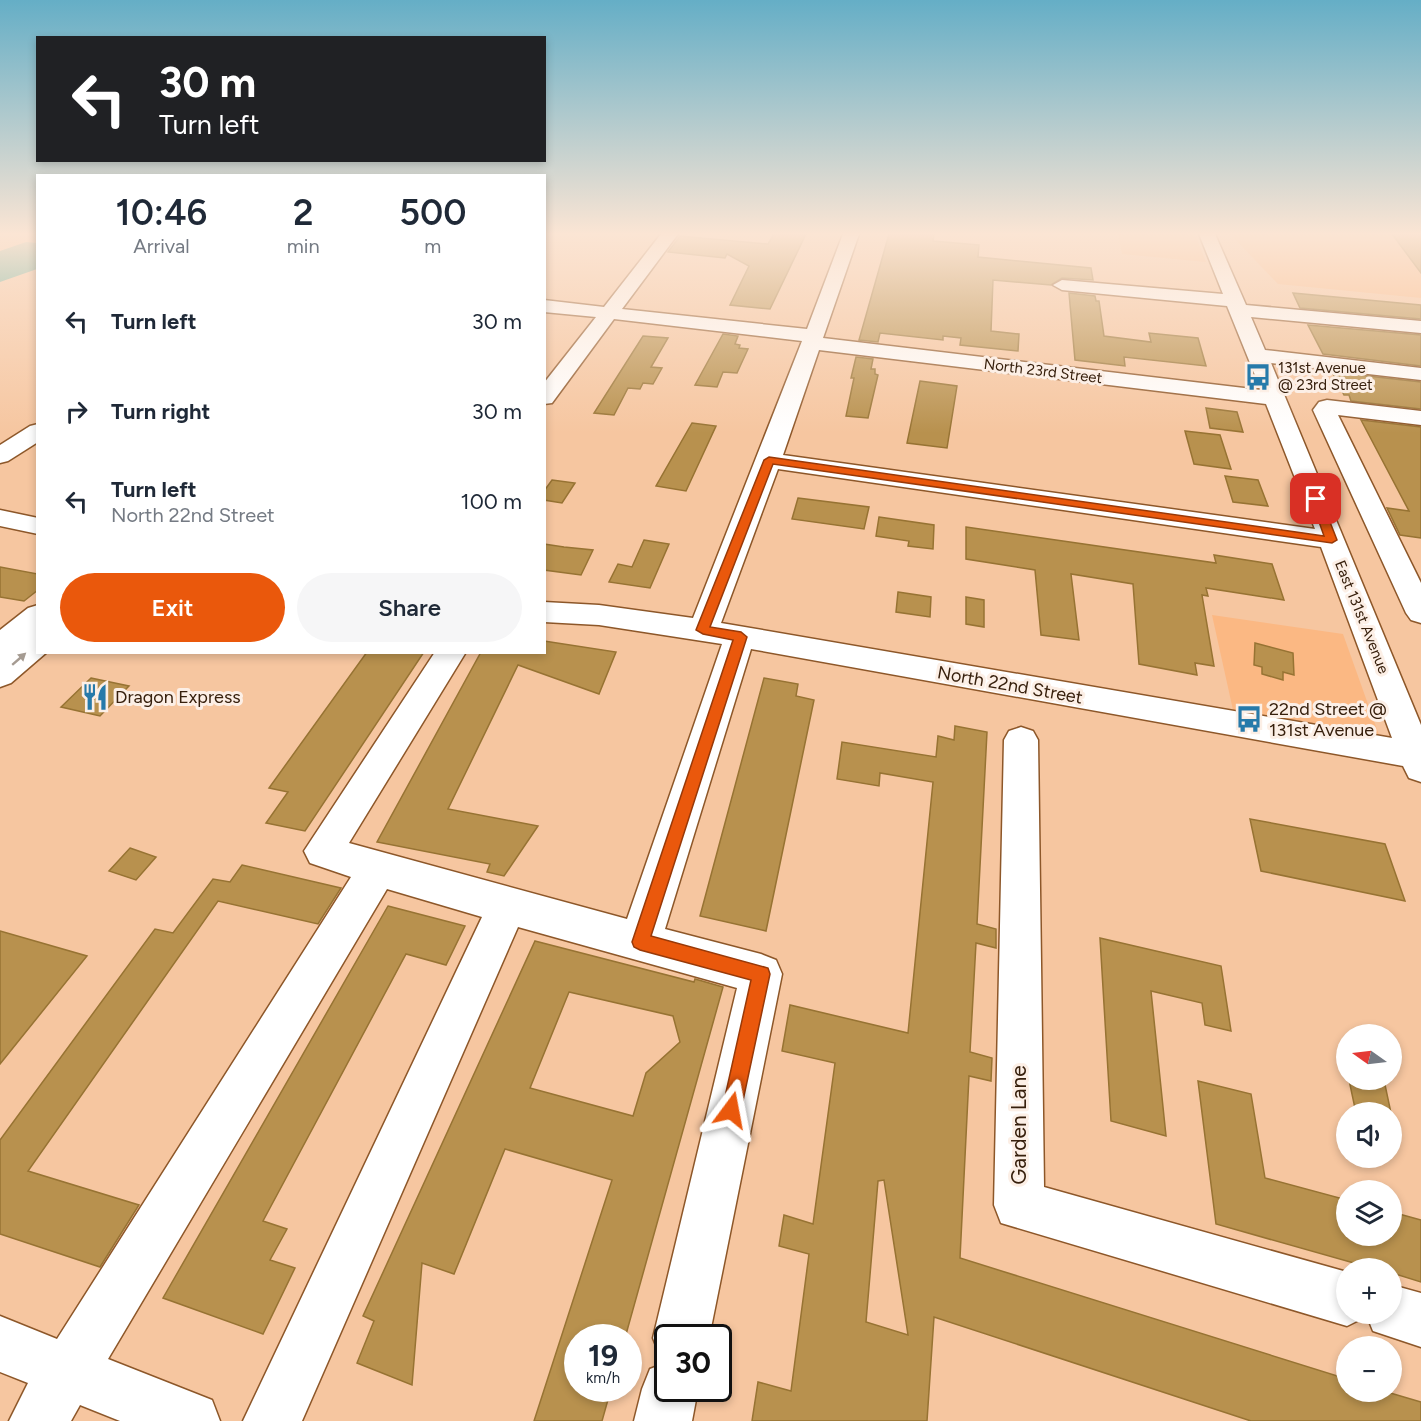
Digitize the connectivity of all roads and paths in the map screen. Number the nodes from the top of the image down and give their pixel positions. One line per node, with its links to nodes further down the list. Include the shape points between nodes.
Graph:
1 (619, 300): 7 (street)
2 (827, 300): 11 (street)
3 (1187, 300): 6 (street)
4 (1239, 300): 6 (street, East 131st Avenue)
5 (546, 306): 7 (street, North 23rd Street)
6 (1242, 307): 8 (street); 9 (street); 13 (street, East 131st Avenue)
7 (609, 314): 11 (street, North 23rd Street); 15 (street)
8 (1278, 314): 9 (street); 12 (street)
9 (1322, 318): 10 (street)
10 (1421, 327)
11 (813, 340): 16 (street, North 23rd Street); 20 (street)
12 (1294, 345): 13 (street); 14 (street)
13 (1257, 356): 16 (street, East 131st Avenue)
14 (1421, 374)
15 (546, 395)
16 (1275, 398): 21 (street, East 131st Avenue)
17 (1421, 418): 22 (street, via 1327,407 1324,410)
18 (36, 432): 19 (street)
19 (0, 456)
20 (769, 460): 27 (street); 33 (street)
21 (1308, 478): 22 (street); 27 (street, East 131st Avenue)
22 (1360, 485): 30 (street)
23 (0, 501): 24 (street)
24 (36, 509)
25 (0, 518): 26 (street)
26 (36, 526)
27 (1332, 540): 40 (street, East 131st Avenue)
28 (546, 603): 31 (street, North 22nd Street)
29 (546, 612): 31 (street, North 22nd Street)
30 (1421, 613)
31 (600, 615): 33 (street, North 22nd Street)
32 (36, 617): 36 (street)
33 (703, 630): 34 (street, North 22nd Street)
34 (741, 637): 40 (street, North 22nd Street); 43 (street)
35 (36, 644): 38 (street, one-way to 35)
36 (0, 647)
37 (450, 654): 41 (street, via 323,851)
38 (0, 675)
39 (1021, 740): 44 (street, Garden Lane, via 1019,1205)
40 (1419, 759)
41 (378, 869): 42 (street); 49 (street)
42 (507, 906): 43 (street); 53 (street)
43 (640, 942): 47 (street, via 761,974)
44 (1336, 1296)
45 (1402, 1315): 46 (street)
46 (1421, 1320)
47 (684, 1324)
48 (0, 1344): 49 (street)
49 (69, 1372): 51 (street); 52 (street)
50 (667, 1402): 54 (street)
51 (38, 1421)
52 (192, 1421)
53 (272, 1421)
54 (663, 1421)

